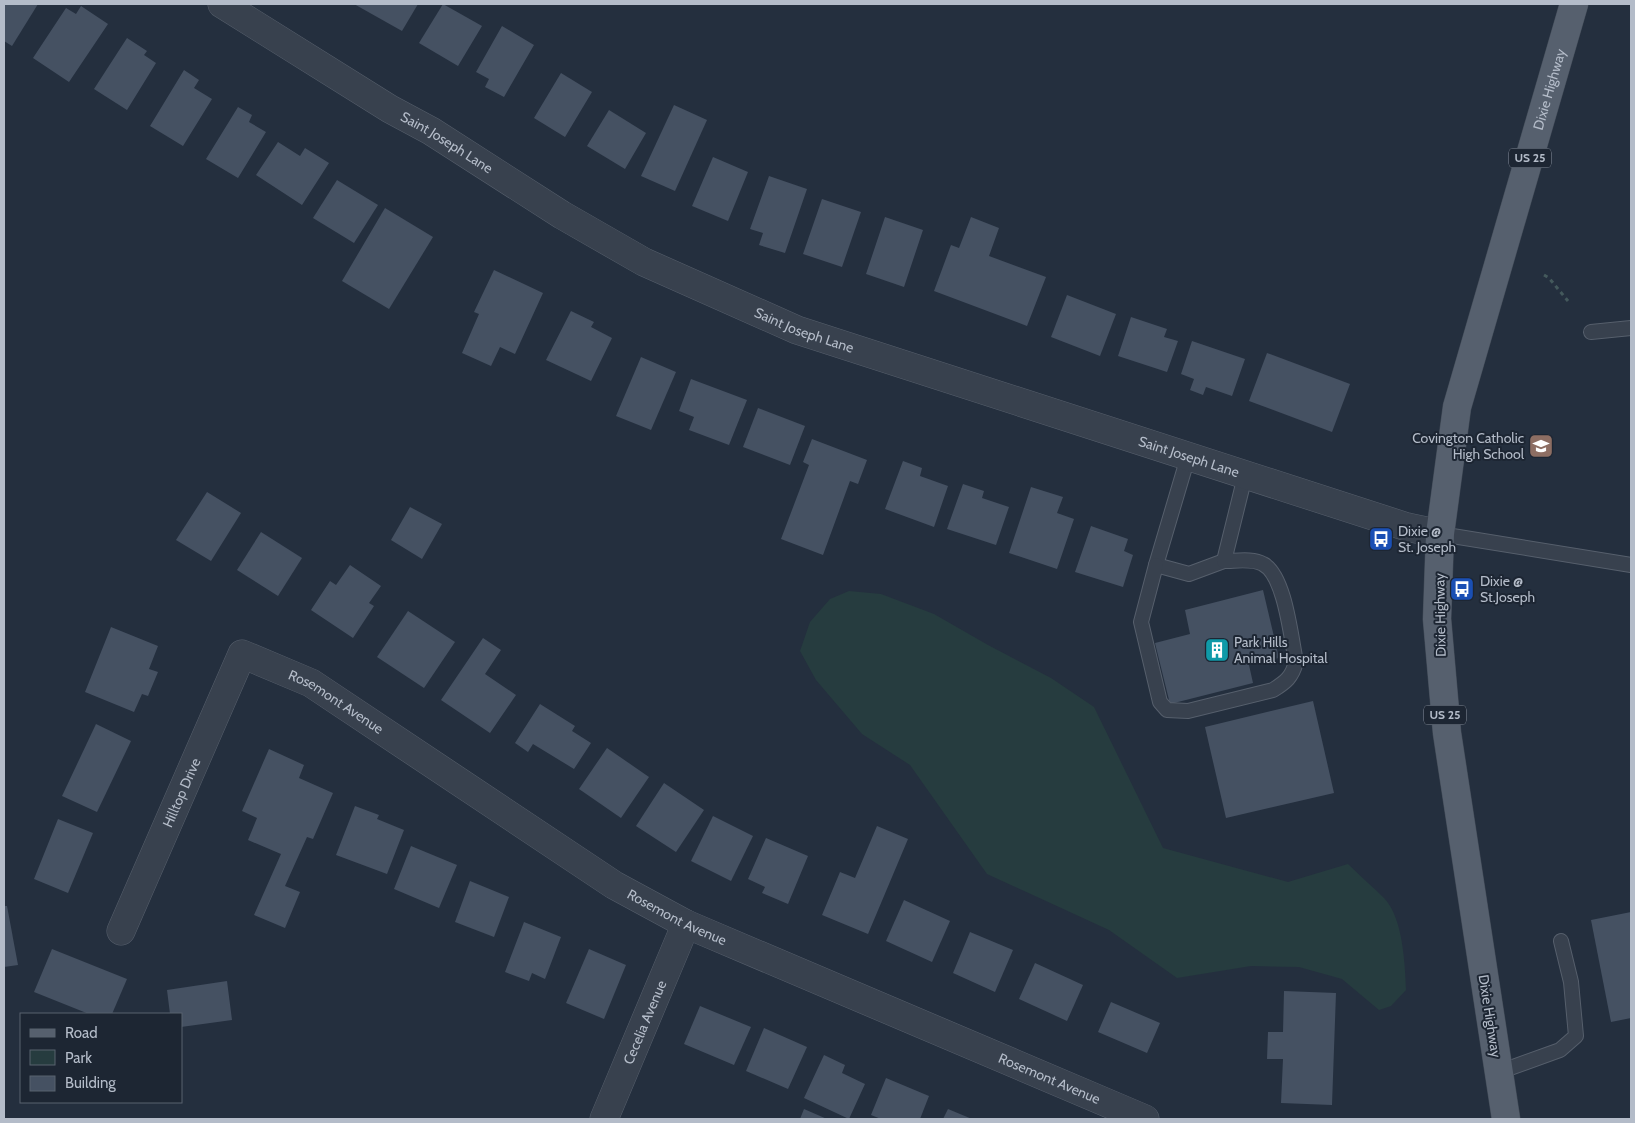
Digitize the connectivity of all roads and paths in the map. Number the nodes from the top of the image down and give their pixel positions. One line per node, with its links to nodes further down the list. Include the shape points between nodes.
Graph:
1 (222, 4): 7 (street, Saint Joseph Lane, via 431,131 562,216 644,262 797,330)
2 (1574, 4): 9 (main road, Dixie Highway / US 25, via 1457,408)
3 (1544, 275): 4 (path)
4 (1568, 301)
5 (1631, 328): 6 (lane)
6 (1591, 332)
7 (1188, 457): 8 (street, Saint Joseph Lane); 11 (lane)
8 (1245, 476): 9 (street, Saint Joseph Lane, via 1407,528); 10 (lane)
9 (1440, 534): 12 (lane); 17 (main road, Dixie Highway / US 25, via 1437,619 1447,733)
10 (1224, 561): 11 (lane, via 1189,574); 11 (lane, via 1255,561 1272,571 1279,583 1296,662 1293,674 1273,690 1188,711 1167,710 1160,702 1141,622)
11 (1156, 565)
12 (1631, 565)
13 (242, 654): 14 (street, Rosemont Avenue, via 311,683 614,885); 15 (street, Hilltop Drive)
14 (686, 924): 18 (street, Cecelia Avenue); 19 (street, Rosemont Avenue)
15 (121, 931)
16 (1560, 941): 17 (lane, via 1571,982 1576,1036 1560,1050)
17 (1499, 1072): 20 (main road, Dixie Highway / US 25)
18 (604, 1119)
19 (1144, 1119)
20 (1506, 1119)

